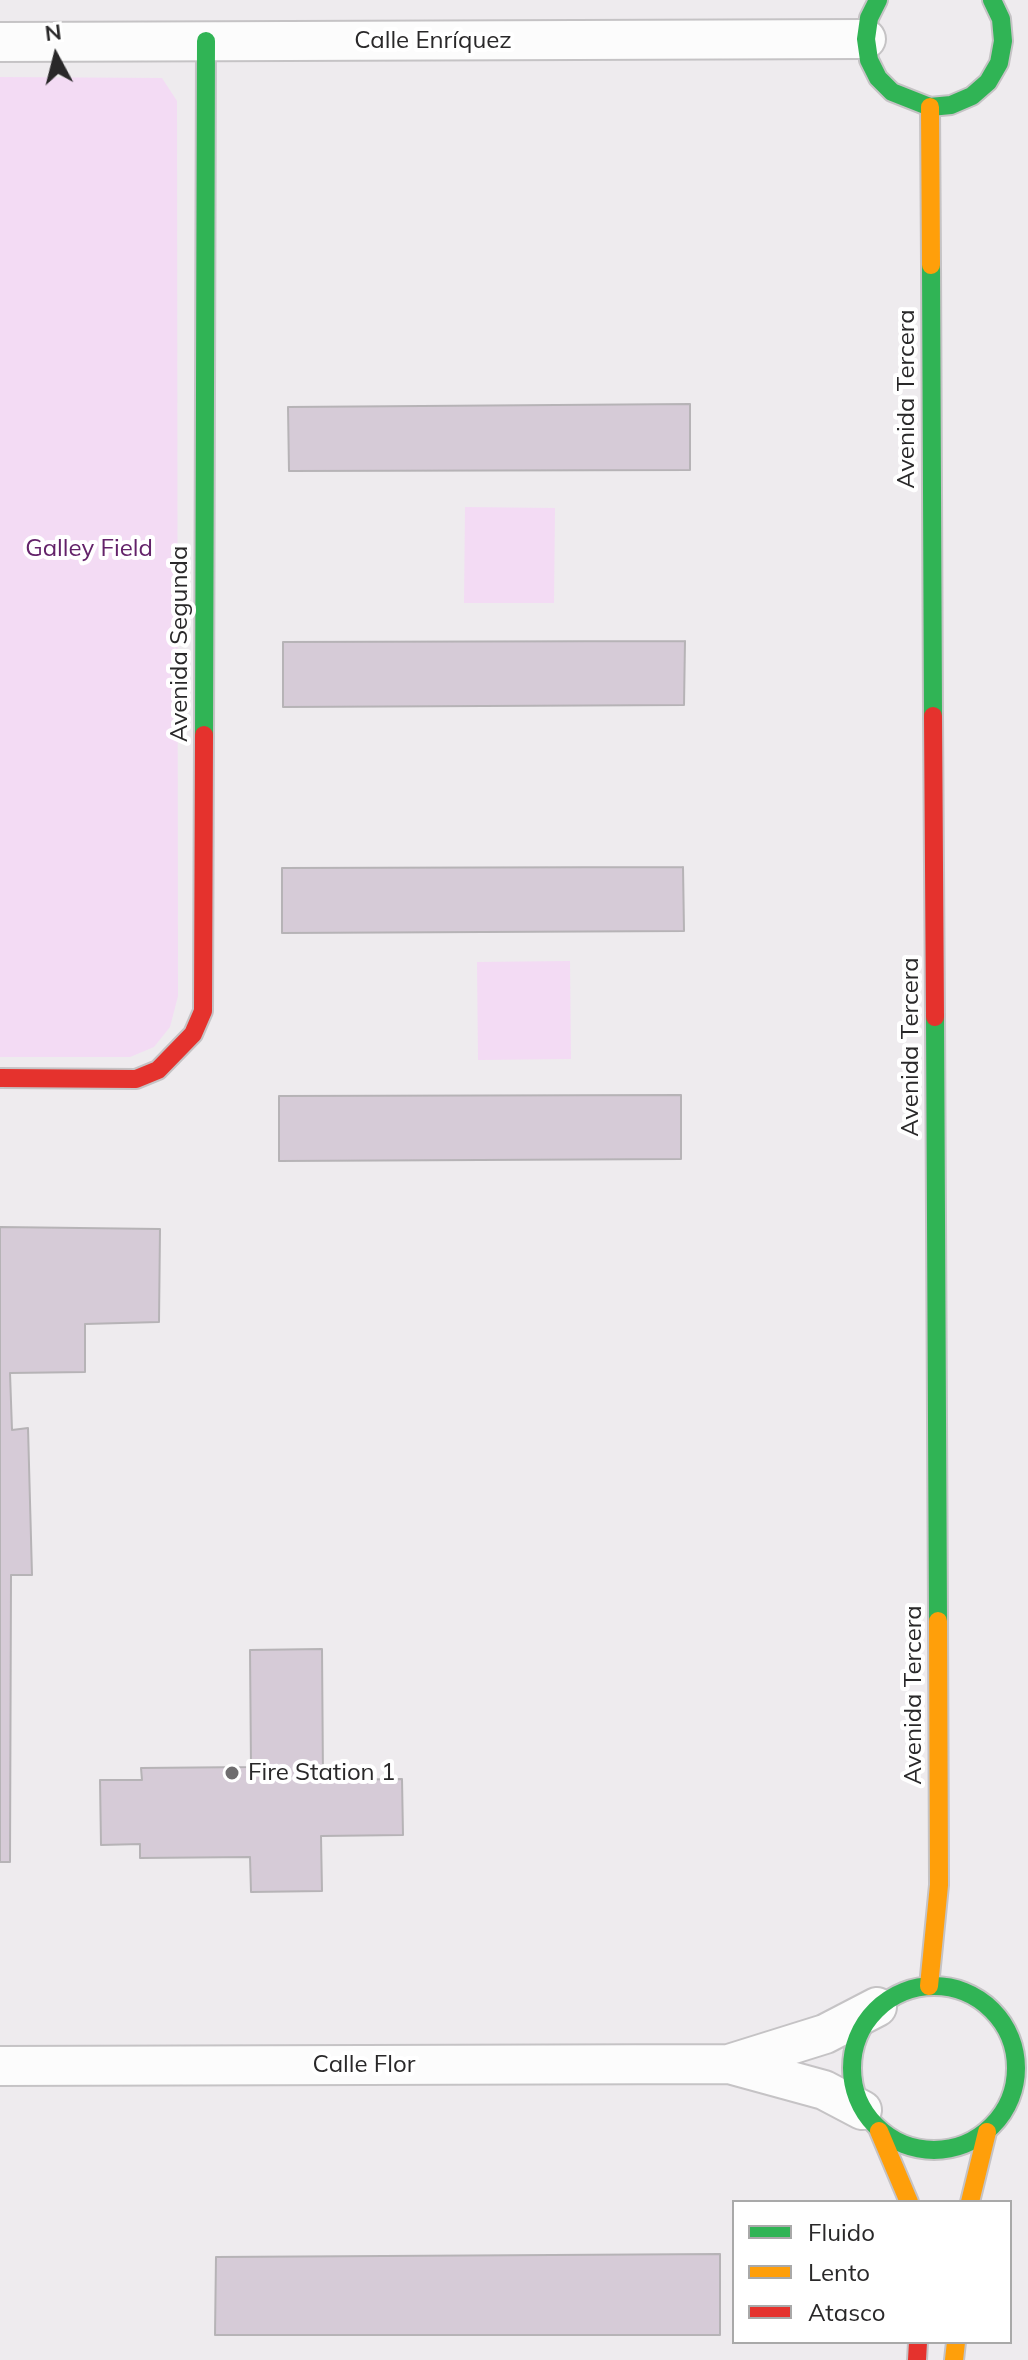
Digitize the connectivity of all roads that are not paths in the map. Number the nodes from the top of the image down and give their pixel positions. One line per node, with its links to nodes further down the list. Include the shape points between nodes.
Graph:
1 (878, 0): 3 (street)
2 (992, 0): 5 (street)
3 (866, 39): 4 (street, Calle Enríquez); 8 (street, via 878,78 892,92)
4 (206, 41): 7 (street, Calle Enríquez); 9 (street, Avenida Segunda, via 203,1011 176,1055 136,1079)
5 (1003, 41): 6 (street); 8 (street, via 988,82 972,96)
6 (1028, 41)
7 (0, 42)
8 (930, 107): 10 (street, Avenida Tercera, via 939,1885)
9 (0, 1078)
10 (929, 1986): 11 (street, via 901,1992); 12 (street, via 956,1988 980,1999)
11 (877, 2007): 14 (street, Calle Flor, via 825,2034); 18 (street, via 860,2030 851,2057 852,2084)
12 (1000, 2018): 13 (street); 17 (street, via 1013,2042 1017,2068)
13 (1028, 2027)
14 (729, 2064): 15 (street, Calle Flor); 18 (street, Calle Flor, via 824,2090)
15 (0, 2066)
16 (1028, 2107): 17 (street)
17 (1003, 2114): 19 (street)
18 (870, 2120): 19 (street, via 899,2143 921,2150 967,2145); 20 (street)
19 (987, 2132): 21 (street)
20 (908, 2200)
21 (970, 2200)

